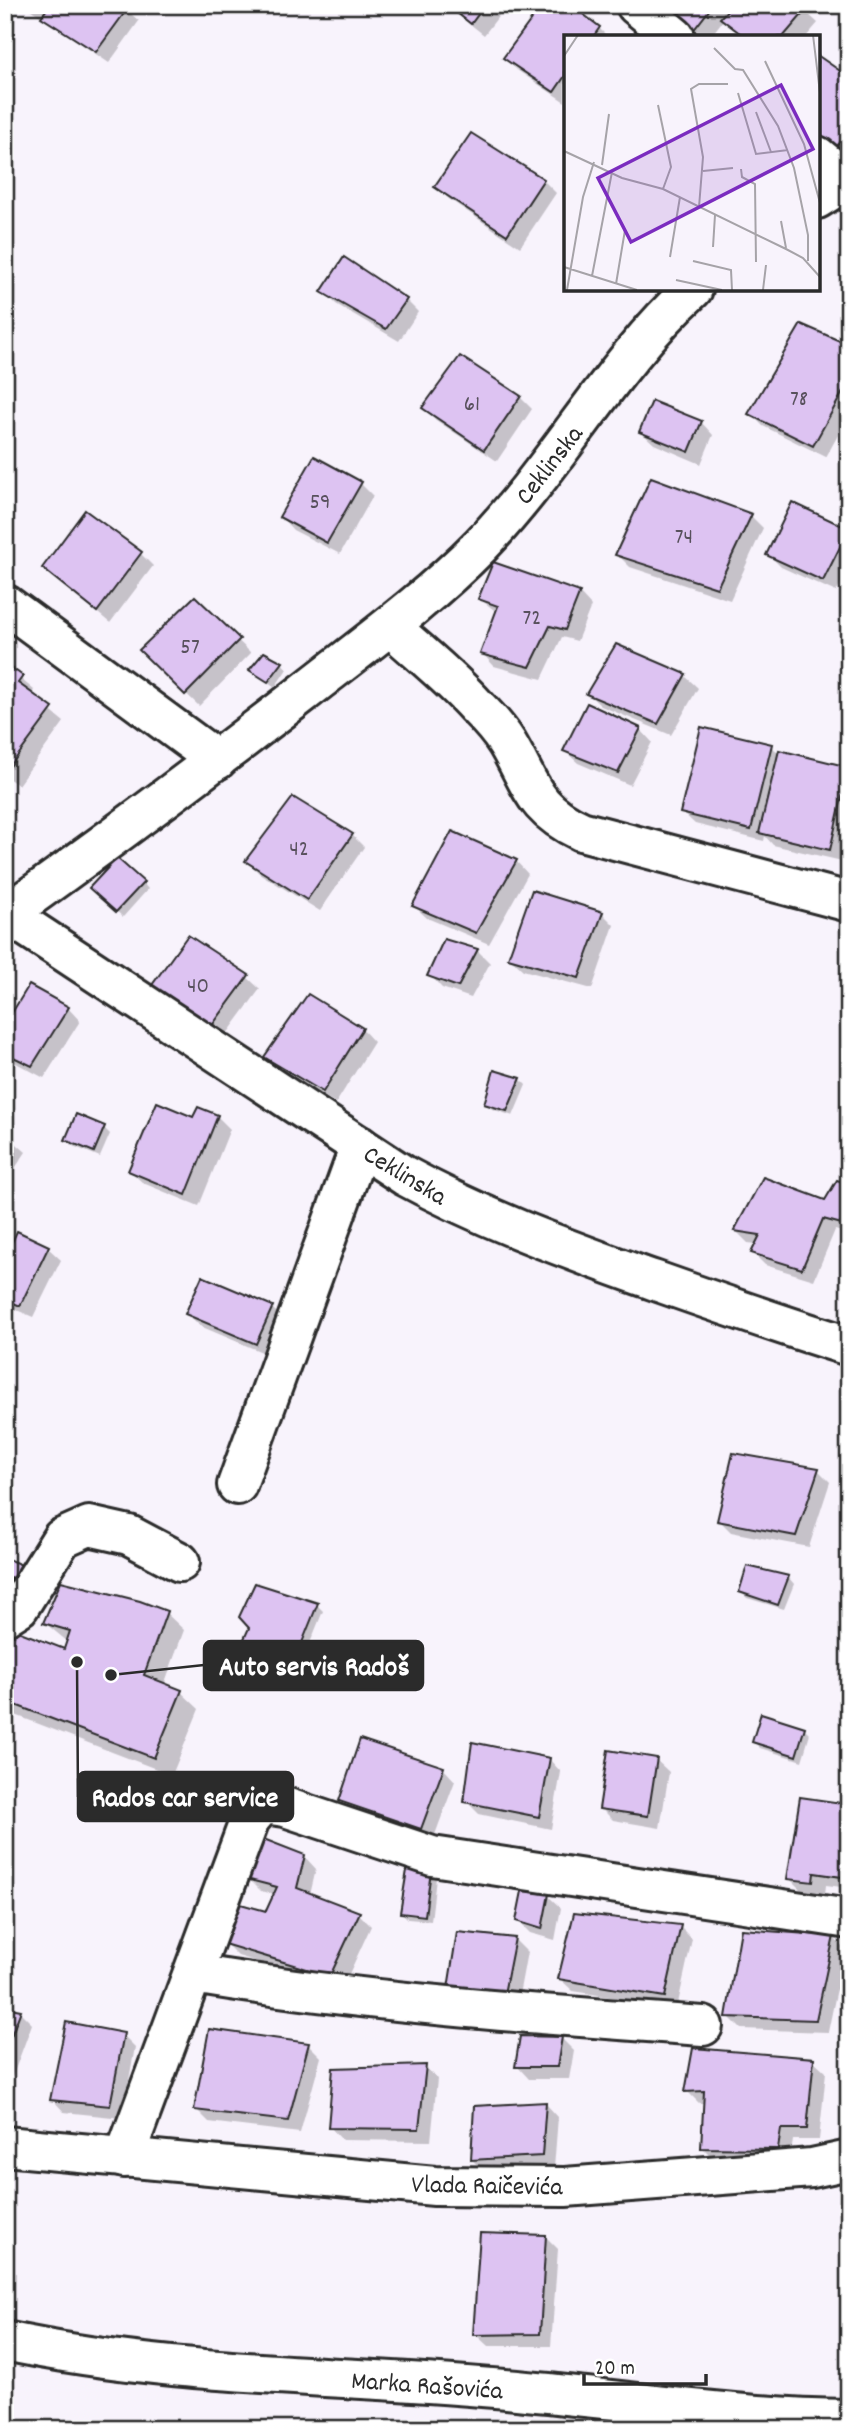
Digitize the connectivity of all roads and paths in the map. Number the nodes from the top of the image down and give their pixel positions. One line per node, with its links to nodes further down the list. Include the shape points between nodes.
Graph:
1 (636, 5): 2 (street)
2 (673, 35)
3 (819, 159): 4 (street)
4 (837, 186)
5 (692, 290): 7 (street, Ceklinska, via 643,341 497,527)
6 (5, 604): 8 (street)
7 (390, 626): 8 (street, Ceklinska); 9 (street, via 476,706 507,743 526,783 561,822)
8 (217, 760): 10 (street, Ceklinska)
9 (849, 902)
10 (6, 914): 11 (street, Ceklinska)
11 (360, 1146): 12 (street, Ceklinska, via 405,1176 516,1231); 13 (street)
12 (849, 1346)
13 (237, 1485)
14 (180, 1562): 15 (street, via 129,1535 89,1526 62,1538 19,1607)
15 (5, 1616)
16 (849, 1919): 17 (street, via 432,1856 285,1807 263,1804 250,1819)
17 (193, 1974): 18 (street, via 424,2005); 20 (street)
18 (703, 2026)
19 (5, 2147): 20 (street, Vlada Raičevića)
20 (124, 2158): 21 (street, Vlada Raičevića, via 435,2186 539,2186 812,2168)
21 (849, 2160)
22 (5, 2341): 23 (street, Marka Rašovića, via 107,2360 517,2390 774,2418)
23 (849, 2419)

